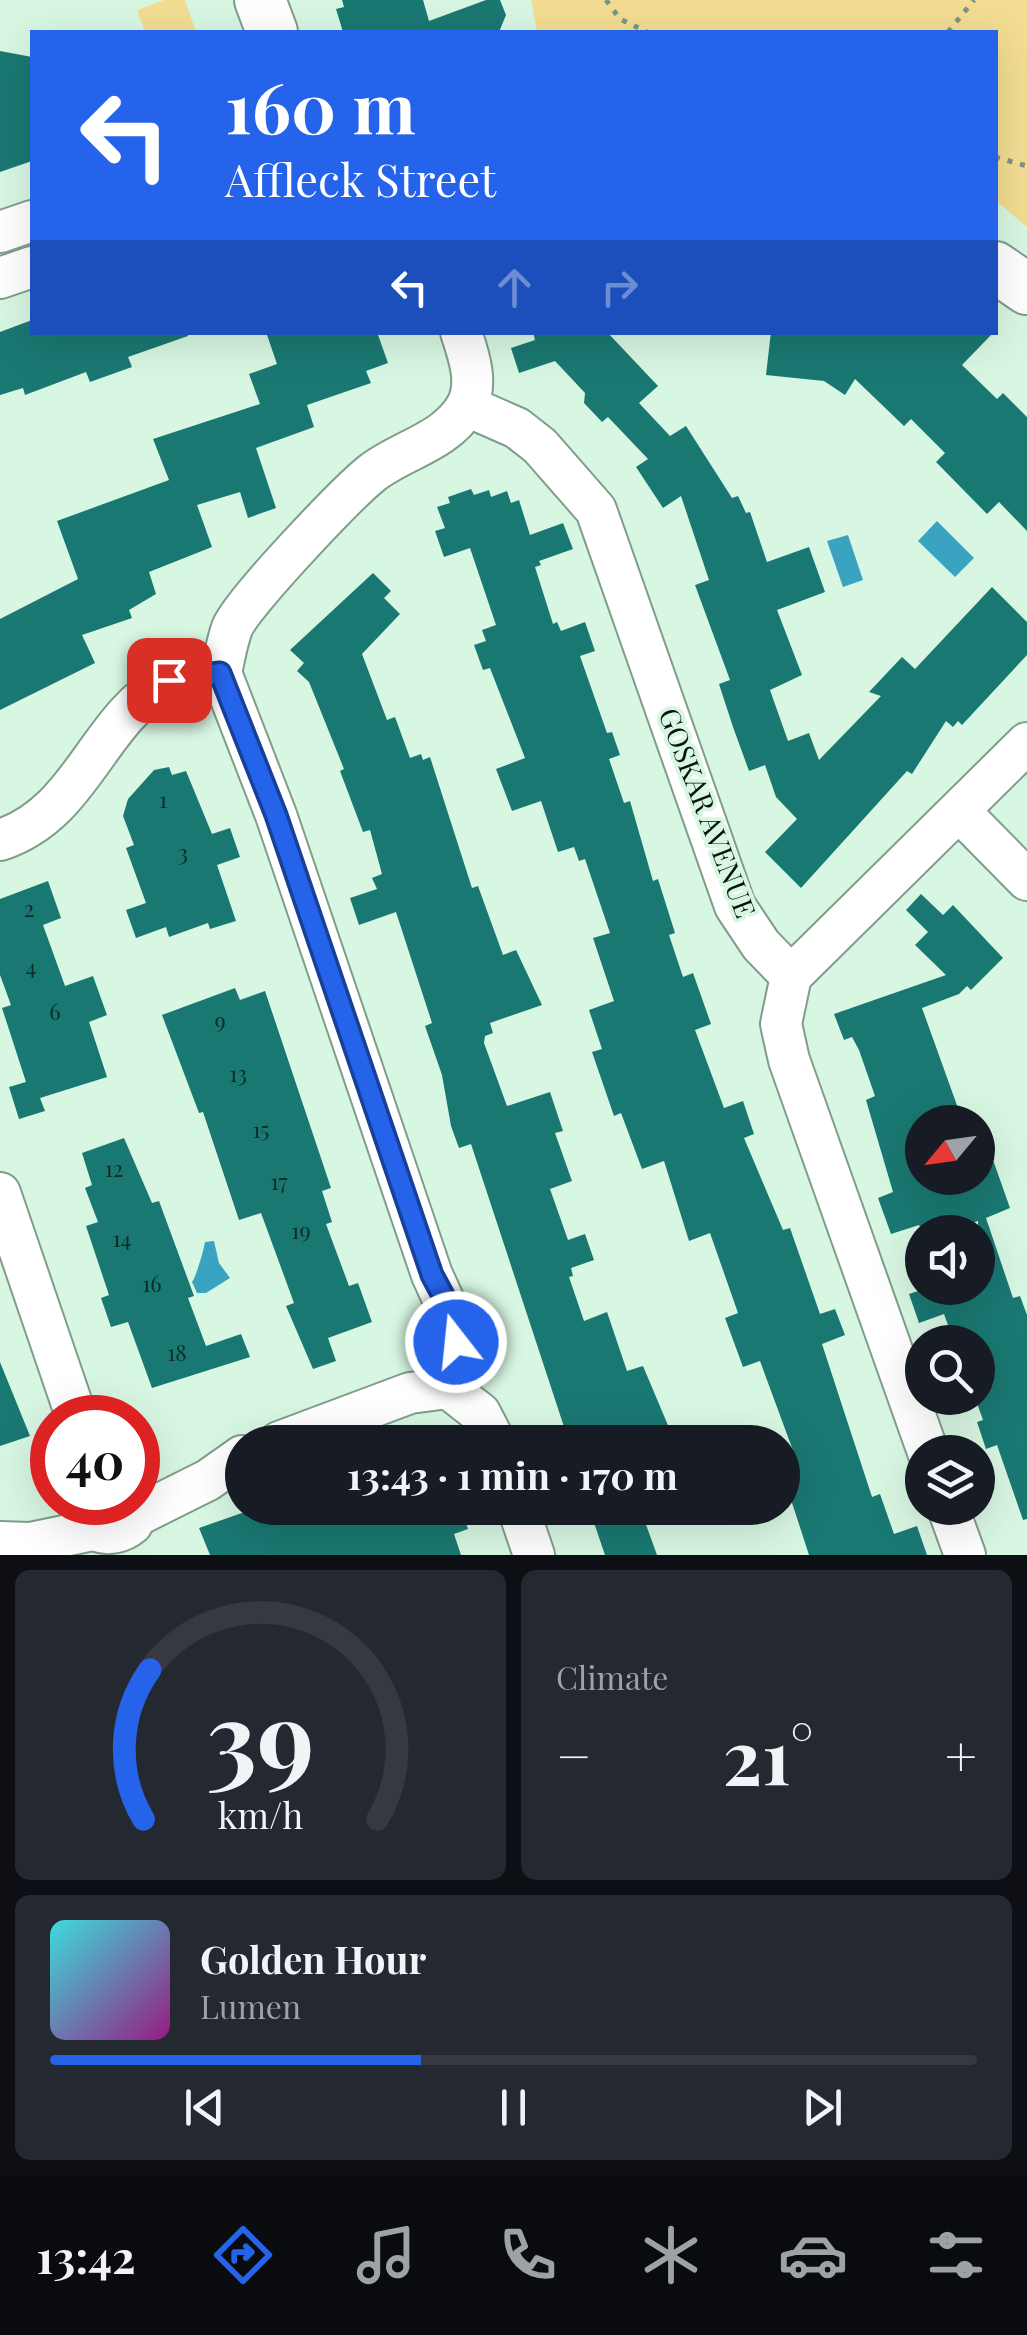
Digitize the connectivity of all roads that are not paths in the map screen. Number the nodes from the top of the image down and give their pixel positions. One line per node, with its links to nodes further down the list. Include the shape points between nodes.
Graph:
1 (260, 0): 2 (main road)
2 (271, 30)
3 (30, 222): 4 (street)
4 (0, 232)
5 (30, 268): 7 (street)
6 (998, 269): 8 (main road)
7 (0, 278)
8 (1027, 288)
9 (462, 335): 10 (street, via 471,364)
10 (467, 406): 11 (street, via 442,432 372,472 309,537 233,625); 16 (street, GOSKAR AVENUE, via 528,437 596,510 736,906 761,946)
11 (220, 673): 14 (street, via 169,680 136,707 52,814); 18 (street, via 276,815 432,1275 452,1312 456,1340)
12 (1027, 742): 13 (street)
13 (960, 812): 15 (street); 16 (street)
14 (0, 840)
15 (1027, 880)
16 (791, 976): 22 (street, via 781,1024 789,1060)
17 (0, 1193): 19 (street)
18 (448, 1388): 20 (street, via 410,1393); 21 (street)
19 (69, 1395)
20 (325, 1425)
21 (486, 1425)
22 (922, 1435)
23 (225, 1468): 24 (street)
24 (160, 1500)
25 (93, 1525): 28 (street, via 30,1543)
26 (524, 1525): 29 (street)
27 (954, 1525): 30 (street)
28 (0, 1541)
29 (534, 1555)
30 (965, 1555)

